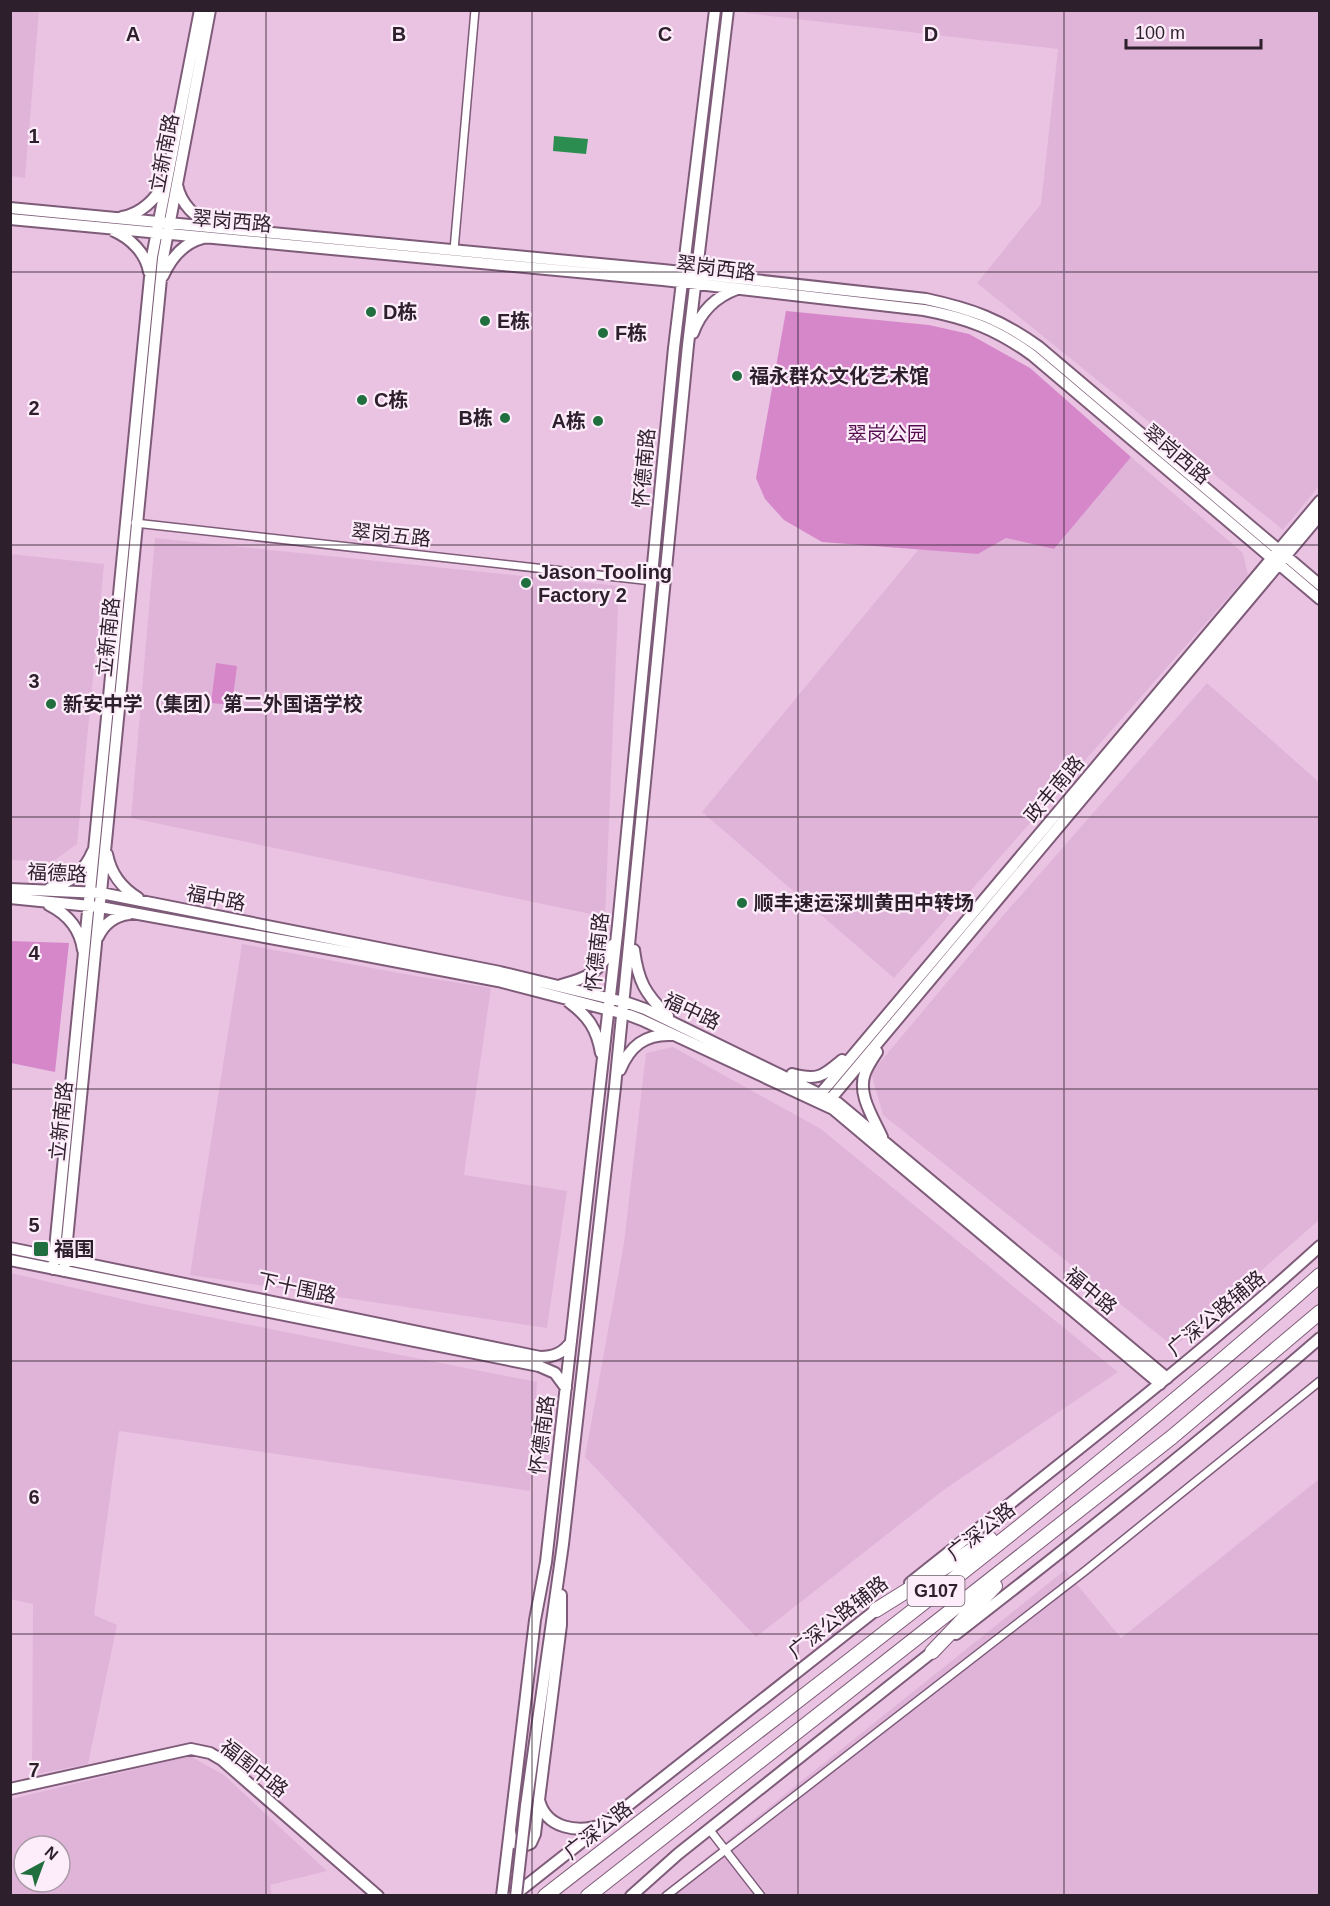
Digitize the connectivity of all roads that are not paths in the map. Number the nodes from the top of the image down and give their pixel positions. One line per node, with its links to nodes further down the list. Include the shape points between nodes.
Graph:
1 (200, 10): 6 (main road, 立新南路)
2 (210, 10): 6 (main road, 立新南路)
3 (475, 10): 14 (street)
4 (715, 10): 15 (main road, 怀德南路)
5 (728, 10): 16 (main road, 怀德南路)
6 (172, 178): 8 (main road, via 147,205 128,216); 11 (main road, 立新南路); 12 (main road, via 189,210)
7 (10, 208): 8 (main road, 翠岗西路)
8 (115, 218): 11 (main road, 翠岗西路)
9 (10, 219): 10 (main road, 翠岗西路)
10 (108, 228): 11 (main road, 翠岗西路); 17 (main road, via 137,248)
11 (163, 228): 12 (main road, 翠岗西路); 13 (main road, 翠岗西路); 17 (main road, 立新南路)
12 (218, 228): 14 (main road, 翠岗西路)
13 (208, 237): 15 (main road, 翠岗西路); 17 (main road, via 181,250)
14 (454, 250): 15 (main road, 翠岗西路)
15 (682, 277): 16 (main road, 翠岗西路); 24 (main road, 怀德南路)
16 (696, 279): 18 (main road, 翠岗西路); 19 (main road, 怀德南路); 23 (main road, 翠岗西路, via 926,299 989,317 1038,347)
17 (155, 280): 22 (main road, 立新南路)
18 (739, 289): 19 (main road, via 725,293 711,304 698,321); 23 (main road, 翠岗西路, via 924,310 986,326 1041,362)
19 (688, 345): 37 (main road, 怀德南路)
20 (1320, 501): 23 (main road, 政丰南路)
21 (1320, 515): 23 (main road, 政丰南路)
22 (132, 522): 24 (street, 翠岗五路); 27 (main road, 立新南路)
23 (1278, 557): 25 (main road, 翠岗西路); 26 (main road, 翠岗西路); 41 (main road, 政丰南路); 46 (main road, 政丰南路)
24 (652, 581): 36 (main road, 怀德南路)
25 (1320, 585)
26 (1320, 599)
27 (101, 835): 29 (main road, via 84,868 70,880); 30 (main road, 立新南路); 33 (main road, via 113,874 124,889)
28 (10, 889): 29 (main road, 福德路)
29 (35, 890): 30 (main road, 福德路)
30 (96, 893): 33 (main road, 福中路); 34 (main road, 立新南路)
31 (10, 898): 32 (main road, 福德路)
32 (40, 901): 34 (main road, 福德路); 39 (main road, via 70,920 82,942)
33 (158, 905): 40 (main road, 福中路)
34 (94, 907): 35 (main road, 福中路); 38 (main road, 立新南路); 39 (main road, 立新南路)
35 (134, 913): 38 (main road, via 105,924); 42 (main road, 福中路, via 480,978)
36 (618, 925): 40 (main road, via 600,967 588,976); 43 (main road, 怀德南路)
37 (631, 932): 44 (main road, 怀德南路); 45 (main road, via 639,981)
38 (96, 943): 56 (main road, 立新南路)
39 (84, 959): 55 (main road, 立新南路)
40 (559, 986): 43 (main road, 福中路)
41 (912, 986): 48 (main road, via 894,996 843,1059 825,1075 816,1078); 51 (main road, 政丰南路)
42 (564, 998): 43 (main road, 福中路); 49 (main road, via 588,1018 596,1031)
43 (610, 1004): 44 (main road, 福中路); 49 (main road, 怀德南路)
44 (623, 1007): 45 (main road, 福中路, via 645,1009); 47 (main road, 福中路); 50 (main road, 怀德南路)
45 (674, 1023): 48 (main road, 福中路)
46 (893, 1024): 51 (main road, 政丰南路); 52 (main road, via 865,1073 863,1086)
47 (675, 1035): 50 (main road, via 660,1034 638,1043 625,1057); 51 (main road, 福中路)
48 (773, 1070): 51 (main road, 福中路)
49 (602, 1073): 63 (main road, 怀德南路)
50 (615, 1088): 68 (main road, 怀德南路)
51 (824, 1099): 52 (main road, 福中路, via 845,1107); 64 (main road, 福中路)
52 (883, 1140): 64 (main road, 福中路)
53 (1320, 1246): 64 (main road, 广深公路辅路)
54 (10, 1248): 55 (main road, 下十围路)
55 (54, 1257): 56 (main road, 下十围路); 58 (main road, 立新南路)
56 (65, 1259): 59 (main road, 立新南路); 63 (main road, 下十围路, via 540,1357 558,1354)
57 (10, 1260): 58 (main road, 下十围路)
58 (53, 1269): 59 (main road, 下十围路)
59 (64, 1271): 66 (main road, 下十围路, via 539,1366 555,1373)
60 (1320, 1275): 67 (highway, 广深公路 / G107, via 1204,1376)
61 (1320, 1311): 69 (highway, G107, via 1172,1437)
62 (1320, 1338): 71 (main road, via 1067,1548)
63 (571, 1341): 66 (main road, 怀德南路)
64 (1164, 1381): 70 (main road, 广深公路辅路)
65 (1320, 1381): 77 (street, via 1085,1571)
66 (566, 1388): 75 (main road, 怀德南路)
67 (1040, 1509): 70 (highway); 81 (highway, 广深公路 / G107)
68 (562, 1544): 73 (main road, 怀德南路, via 561,1624); 80 (main road, 怀德南路, bridge)
69 (1027, 1552): 71 (highway); 82 (highway, G107)
70 (876, 1610): 74 (main road, 广深公路辅路)
71 (932, 1652): 76 (main road)
72 (10, 1789): 78 (main road, 福围中路, via 201,1750 222,1760)
73 (539, 1800): 74 (main road, via 544,1813 560,1826 584,1830); 75 (main road, 怀德南路, via 531,1843 515,1843)
74 (606, 1824): 80 (main road, 广深公路辅路)
75 (510, 1828): 79 (main road, 怀德南路)
76 (709, 1829): 77 (street); 83 (main road)
77 (726, 1851): 84 (street); 85 (street)
78 (378, 1896)
79 (502, 1896)
80 (514, 1896)
81 (544, 1896)
82 (588, 1896)
83 (631, 1896)
84 (666, 1896)
85 (761, 1896)

